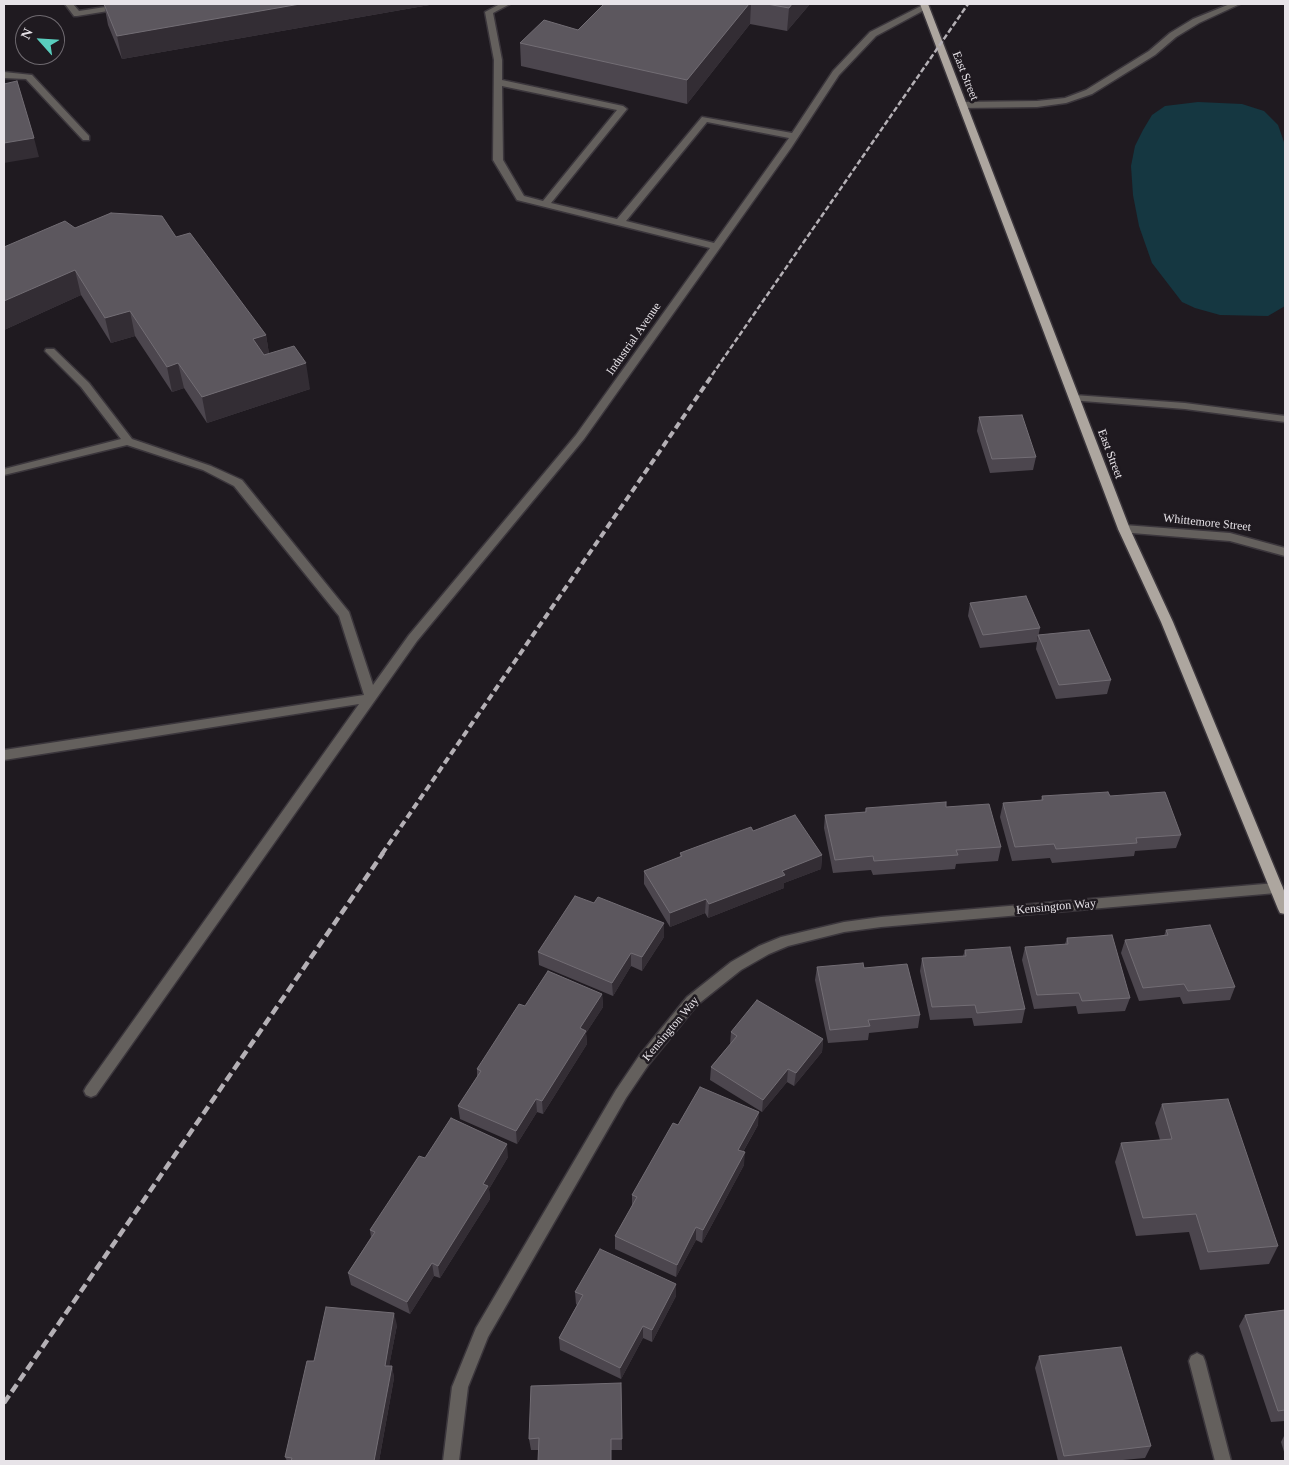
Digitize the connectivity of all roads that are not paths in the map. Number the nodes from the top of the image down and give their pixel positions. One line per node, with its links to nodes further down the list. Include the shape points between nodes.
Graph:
1 (69, 4): 2 (street, via 77,14)
2 (139, 4)
3 (506, 4): 7 (street, via 489,12 498,60)
4 (1236, 4): 8 (street, via 1196,21 1089,92 1066,100 1036,104)
5 (924, 6): 8 (main road, East Street); 9 (street, Industrial Avenue, via 879,31 858,49 836,73)
6 (4, 75): 10 (street, via 29,77)
7 (498, 82): 11 (street, via 498,160 520,198); 11 (street, via 623,109)
8 (962, 105): 15 (main road, East Street)
9 (794, 136): 12 (street, via 706,119); 13 (street, Industrial Avenue)
10 (86, 138)
11 (544, 204): 12 (street)
12 (619, 223): 13 (street)
13 (715, 246): 21 (street, Industrial Avenue, via 580,437 413,638)
14 (50, 351): 17 (street, via 85,385)
15 (1074, 398): 16 (street, via 1185,406); 19 (main road, East Street)
16 (1285, 419)
17 (128, 441): 18 (street); 21 (street, via 207,468 238,483 345,615)
18 (4, 472)
19 (1124, 529): 20 (street, Whittemore Street, via 1230,537); 23 (main road, East Street, via 1167,622)
20 (1285, 552)
21 (371, 698): 22 (street); 25 (street, Industrial Avenue)
22 (4, 754)
23 (1276, 888): 24 (main road, East Street); 27 (street, Kensington Way, via 844,927 786,941 736,966 692,1000 644,1060 482,1334 460,1387)
24 (1285, 909)
25 (91, 1091)
26 (1197, 1361): 28 (street)
27 (451, 1461)
28 (1223, 1461)

